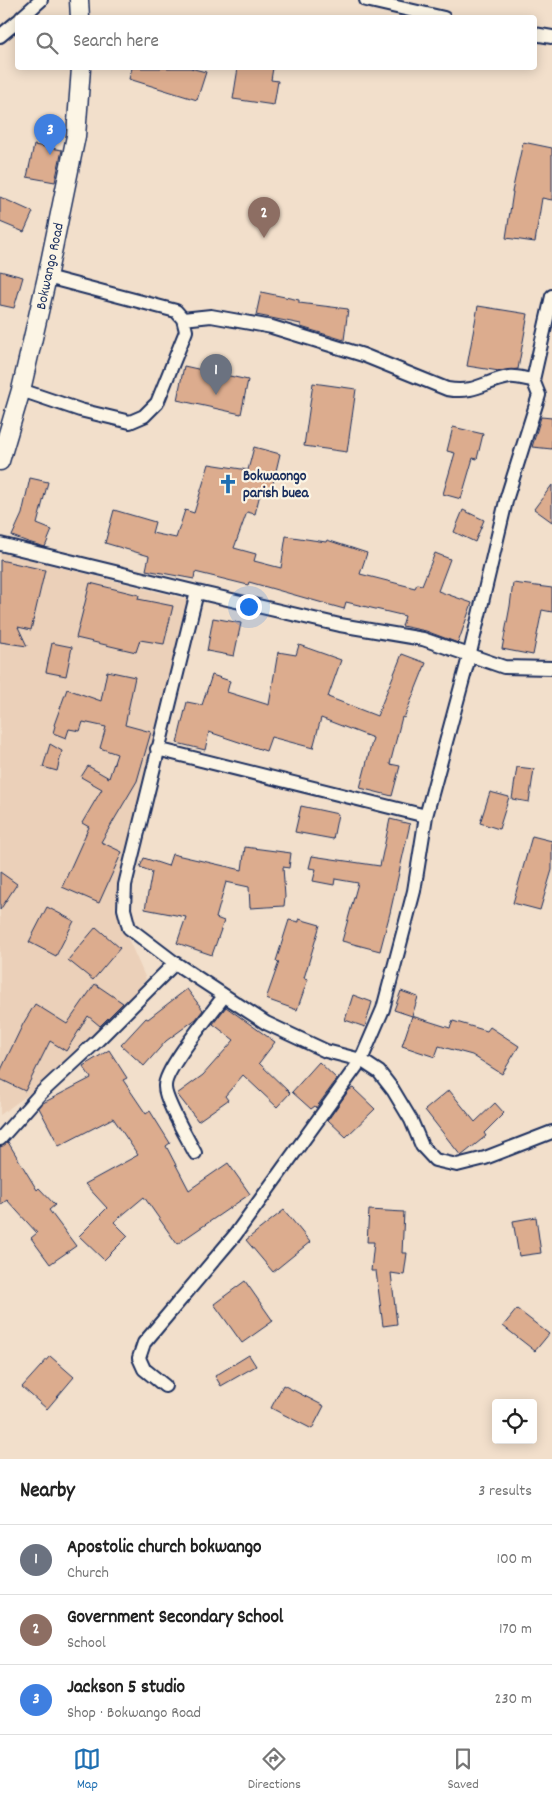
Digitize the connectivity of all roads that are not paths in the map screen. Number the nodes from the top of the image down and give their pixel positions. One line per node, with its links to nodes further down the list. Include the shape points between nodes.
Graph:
1 (41, 0): 4 (street)
2 (79, 0): 5 (street)
3 (366, 0): 6 (street)
4 (24, 15)
5 (80, 15)
6 (431, 15)
7 (15, 24): 9 (street)
8 (537, 34): 10 (street)
9 (0, 36)
10 (552, 37)
11 (81, 70): 12 (street, Bokwango Road, via 76,136)
12 (47, 277): 14 (street, via 176,311); 16 (street, Bokwango Road)
13 (552, 296): 15 (street)
14 (183, 319): 15 (street, via 211,316 272,327 363,355 448,389 475,389 510,377); 16 (street, via 186,331 157,404 144,416 130,422)
15 (533, 380): 20 (street, via 539,395 507,497)
16 (21, 390): 17 (street, Bokwango Road)
17 (0, 461)
18 (0, 544): 19 (street)
19 (197, 592): 20 (street, via 340,625 423,639); 22 (street)
20 (469, 657): 21 (street, via 504,668); 23 (street)
21 (552, 668)
22 (157, 749): 23 (street); 24 (street, via 125,885 124,909 129,928)
23 (426, 816): 26 (street, via 414,891 388,991)
24 (175, 963): 25 (street); 28 (street, via 40,1093)
25 (224, 996): 26 (street, via 266,1023 326,1051); 29 (street, via 169,1070 164,1087)
26 (361, 1060): 27 (street, via 379,1072 388,1084 411,1120 422,1146 435,1160 457,1165); 30 (street, via 235,1236 144,1342 139,1358 144,1369)
27 (552, 1132)
28 (0, 1139)
29 (194, 1153)
30 (164, 1386)

